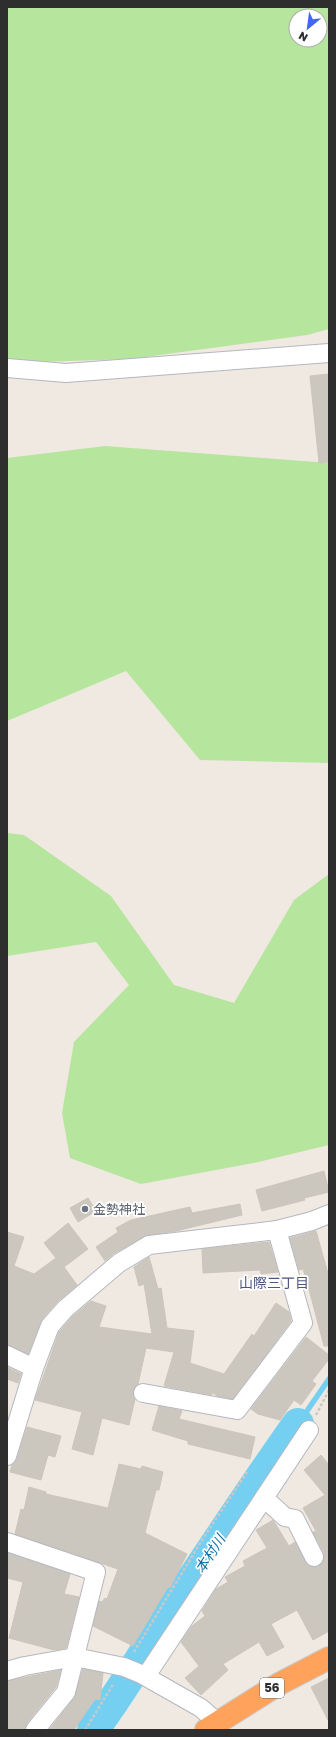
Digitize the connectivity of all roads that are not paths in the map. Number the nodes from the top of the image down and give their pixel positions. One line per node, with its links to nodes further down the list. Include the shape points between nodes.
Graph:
1 (329, 353): 2 (street, via 66,373)
2 (7, 368)
3 (329, 1214): 4 (street)
4 (277, 1230): 6 (street, via 149,1245 119,1263 65,1309 50,1326); 7 (street, via 303,1323 237,1410)
5 (7, 1355): 6 (street)
6 (34, 1368): 9 (street)
7 (143, 1393)
8 (309, 1430): 10 (street)
9 (7, 1456)
10 (264, 1498): 12 (street, via 285,1517 295,1519); 16 (street)
11 (7, 1542): 13 (street, via 96,1572)
12 (314, 1557)
13 (75, 1657): 15 (street); 16 (street); 18 (street, via 66,1692)
14 (329, 1658): 17 (highway, 56, via 279,1684)
15 (7, 1671)
16 (135, 1671): 17 (street, via 201,1708)
17 (212, 1726)
18 (36, 1730)

